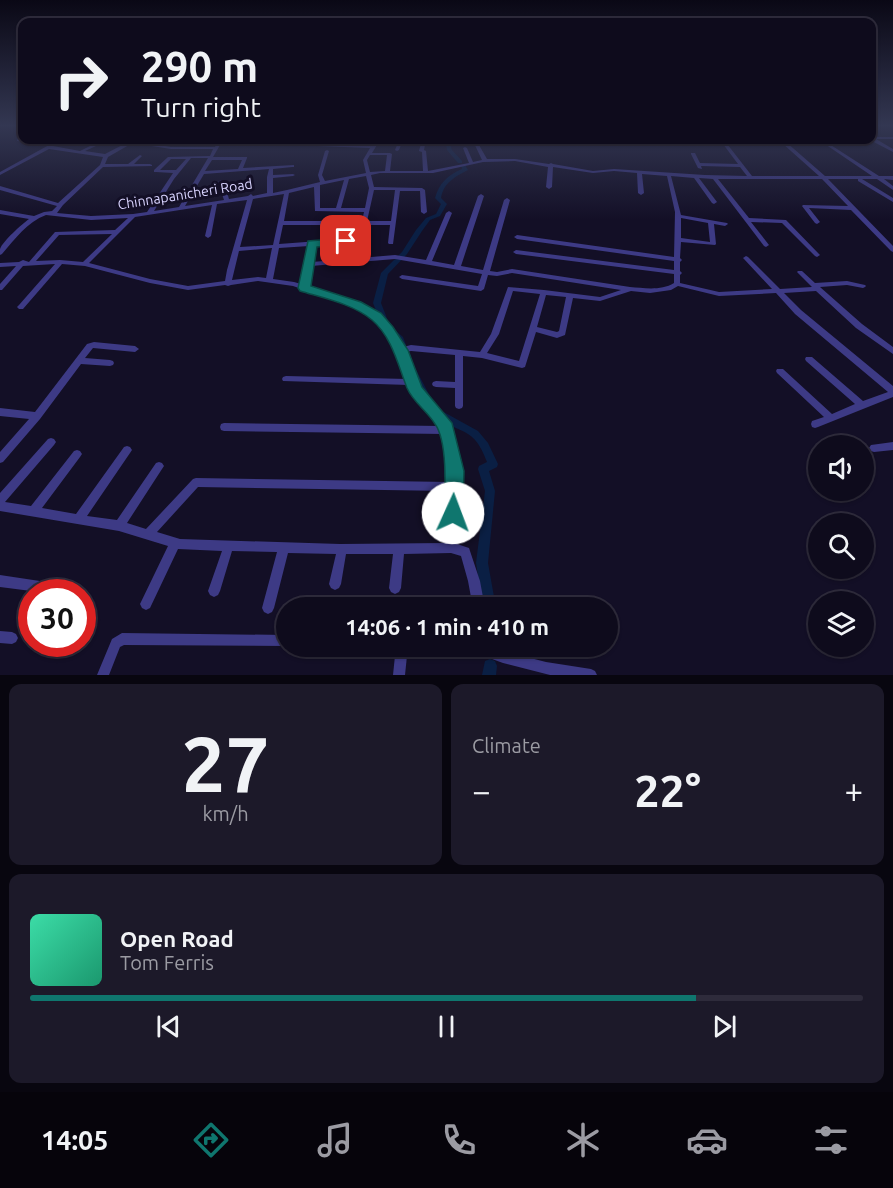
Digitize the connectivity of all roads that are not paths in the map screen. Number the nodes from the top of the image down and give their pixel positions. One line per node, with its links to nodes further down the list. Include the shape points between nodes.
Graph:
1 (190, 157): 31 (street)
2 (28, 158): 35 (street)
3 (105, 158): 24 (street)
4 (138, 158): 25 (street)
5 (152, 158): 22 (street)
6 (180, 158): 31 (street, via 170,158 156,171)
7 (200, 158): 8 (street)
8 (210, 158): 29 (street, via 245,158); 33 (street)
9 (325, 158): 50 (street)
10 (368, 158): 37 (street)
11 (389, 158): 30 (street)
12 (424, 158): 32 (street)
13 (469, 158): 19 (street)
14 (695, 158): 21 (street)
15 (735, 158): 27 (street)
16 (801, 158): 47 (street)
17 (847, 158): 45 (street)
18 (485, 160): 19 (street, Chinnapanicheri Road); 20 (street, Chinnapanicheri Road)
19 (471, 162): 32 (street, Chinnapanicheri Road)
20 (551, 164): 34 (street, Chinnapanicheri Road, via 584,171); 51 (street)
21 (698, 164): 27 (street); 41 (street)
22 (143, 165): 23 (street); 25 (street)
23 (150, 165)
24 (102, 166): 25 (street); 68 (street)
25 (129, 166)
26 (292, 166): 29 (street)
27 (742, 166): 44 (street)
28 (271, 170): 39 (street)
29 (239, 171): 33 (street)
30 (387, 171): 32 (street, Chinnapanicheri Road); 37 (street, Chinnapanicheri Road)
31 (177, 172): 77 (street)
32 (426, 172)
33 (202, 173): 70 (street)
34 (639, 173): 38 (street, Chinnapanicheri Road); 58 (street)
35 (0, 174)
36 (293, 175): 39 (street)
37 (368, 175): 43 (street, Chinnapanicheri Road); 53 (street)
38 (669, 176): 40 (street, Chinnapanicheri Road); 79 (street)
39 (270, 177): 59 (street)
40 (696, 177): 41 (street, Chinnapanicheri Road); 66 (street)
41 (705, 177): 42 (street, Chinnapanicheri Road)
42 (714, 177): 44 (street, Chinnapanicheri Road); 81 (street)
43 (347, 178): 50 (street, Chinnapanicheri Road); 71 (street)
44 (751, 178): 47 (street, Chinnapanicheri Road)
45 (877, 178): 46 (street, Chinnapanicheri Road); 48 (street, Chinnapanicheri Road); 54 (street)
46 (893, 178)
47 (825, 179): 48 (street, Chinnapanicheri Road); 69 (street)
48 (859, 179): 65 (street)
49 (221, 182): 63 (street)
50 (320, 184): 57 (street, Chinnapanicheri Road); 71 (street, via 316,209)
51 (549, 186)
52 (0, 188): 56 (street)
53 (372, 188): 55 (street); 72 (street)
54 (893, 188)
55 (398, 189): 74 (street, via 422,190); 84 (street)
56 (10, 190): 62 (street); 68 (street)
57 (287, 192): 59 (street, Chinnapanicheri Road); 86 (street)
58 (641, 193)
59 (270, 194): 60 (street, Chinnapanicheri Road)
60 (251, 196): 63 (street, Chinnapanicheri Road); 97 (street)
61 (481, 196): 111 (street)
62 (0, 197)
63 (225, 200): 67 (street, Chinnapanicheri Road)
64 (507, 200): 112 (street)
65 (893, 200)
66 (714, 201)
67 (215, 202): 70 (street, Chinnapanicheri Road); 89 (street)
68 (59, 205): 75 (street)
69 (853, 208): 85 (street, via 805,206); 98 (street)
70 (181, 209): 77 (street, Chinnapanicheri Road)
71 (338, 210): 72 (street)
72 (367, 210): 83 (street)
73 (0, 212): 80 (street)
74 (424, 212)
75 (54, 213): 78 (street, Chinnapanicheri Road, via 91,218); 80 (street)
76 (449, 213): 107 (street)
77 (148, 214): 78 (street, Chinnapanicheri Road)
78 (133, 216): 88 (street)
79 (678, 216): 82 (street); 91 (street)
80 (36, 218): 100 (street, via 17,232)
81 (747, 220): 95 (street); 101 (street, via 784,220)
82 (711, 221): 87 (street); 91 (street, via 713,244)
83 (364, 222): 84 (street); 86 (street)
84 (394, 222): 93 (street)
85 (817, 222)
86 (281, 223): 96 (street)
87 (725, 224)
88 (117, 232): 105 (street, via 57,233); 108 (street)
89 (208, 236)
90 (516, 237): 103 (street)
91 (678, 240): 103 (street)
92 (346, 241): 94 (street)
93 (391, 243)
94 (312, 244): 96 (street); 109 (street)
95 (766, 245)
96 (276, 246): 97 (street); 116 (street)
97 (236, 249): 117 (street)
98 (893, 250)
99 (516, 252): 114 (street)
100 (0, 253)
101 (817, 255)
102 (746, 258): 124 (street)
103 (679, 260): 114 (street)
104 (23, 262): 105 (street); 110 (street); 121 (street)
105 (32, 262): 106 (street)
106 (60, 262): 108 (street); 127 (street)
107 (428, 262): 109 (street, via 395,257); 111 (street)
108 (85, 264): 117 (street, via 188,288)
109 (309, 264): 122 (street)
110 (0, 265)
111 (457, 267): 112 (street)
112 (486, 272): 115 (street, via 481,289); 123 (street, via 512,271)
113 (800, 272): 120 (street)
114 (679, 273): 118 (street)
115 (402, 277)
116 (269, 280): 117 (street); 122 (street)
117 (228, 284)
118 (677, 284): 123 (street, via 650,291); 124 (street, via 712,294)
119 (863, 286): 120 (street, via 847,283)
120 (816, 287): 124 (street); 131 (street)
121 (0, 288)
122 (304, 288): 130 (street, via 356,305 376,316)
123 (631, 289): 126 (street, via 600,299)
124 (778, 291): 142 (street)
125 (544, 292): 126 (street); 128 (street); 133 (street, via 510,289 495,334)
126 (570, 295): 128 (street, via 562,333)
127 (21, 307)
128 (533, 329): 133 (street, via 522,365)
129 (135, 349): 135 (street, via 94,345)
130 (401, 350): 132 (street); 139 (street)
131 (893, 351)
132 (459, 353): 133 (street); 141 (street)
133 (483, 355)
134 (809, 359): 143 (street)
135 (79, 361): 136 (street); 146 (street)
136 (110, 363)
137 (780, 371): 147 (street)
138 (286, 379): 139 (street)
139 (413, 382): 150 (street)
140 (436, 384): 141 (street)
141 (459, 385): 144 (street)
142 (893, 392): 143 (street)
143 (862, 405): 147 (street)
144 (459, 406)
145 (0, 412): 146 (street)
146 (36, 416): 156 (street)
147 (831, 418): 148 (street)
148 (815, 424)
149 (224, 427): 150 (street)
150 (447, 430): 158 (street)
151 (51, 442): 159 (street)
152 (893, 446): 153 (street)
153 (874, 448)
154 (127, 450): 162 (street)
155 (77, 454): 161 (street)
156 (0, 459)
157 (159, 466): 163 (street)
158 (455, 487): 164 (street, via 196,482); 169 (street)
159 (0, 500)
160 (0, 506): 161 (street)
161 (33, 512): 162 (street)
162 (78, 519): 163 (street)
163 (119, 526): 164 (street)
164 (149, 533): 165 (street)
165 (174, 543): 166 (street); 177 (street)
166 (229, 546): 167 (street); 175 (street)
167 (284, 547): 170 (street); 178 (street)
168 (399, 548): 169 (street); 170 (street); 174 (street)
169 (451, 548): 176 (street, via 465,552)
170 (342, 549): 173 (street)
171 (0, 581): 172 (street)
172 (18, 584)
173 (335, 584)
174 (395, 588)
175 (214, 591)
176 (477, 597)
177 (146, 604)
178 (268, 608)
179 (276, 641): 182 (street, via 122,639 116,643)
180 (401, 657): 183 (street)
181 (504, 657): 184 (street, via 558,672)
182 (103, 675)
183 (399, 675)
184 (591, 675)

